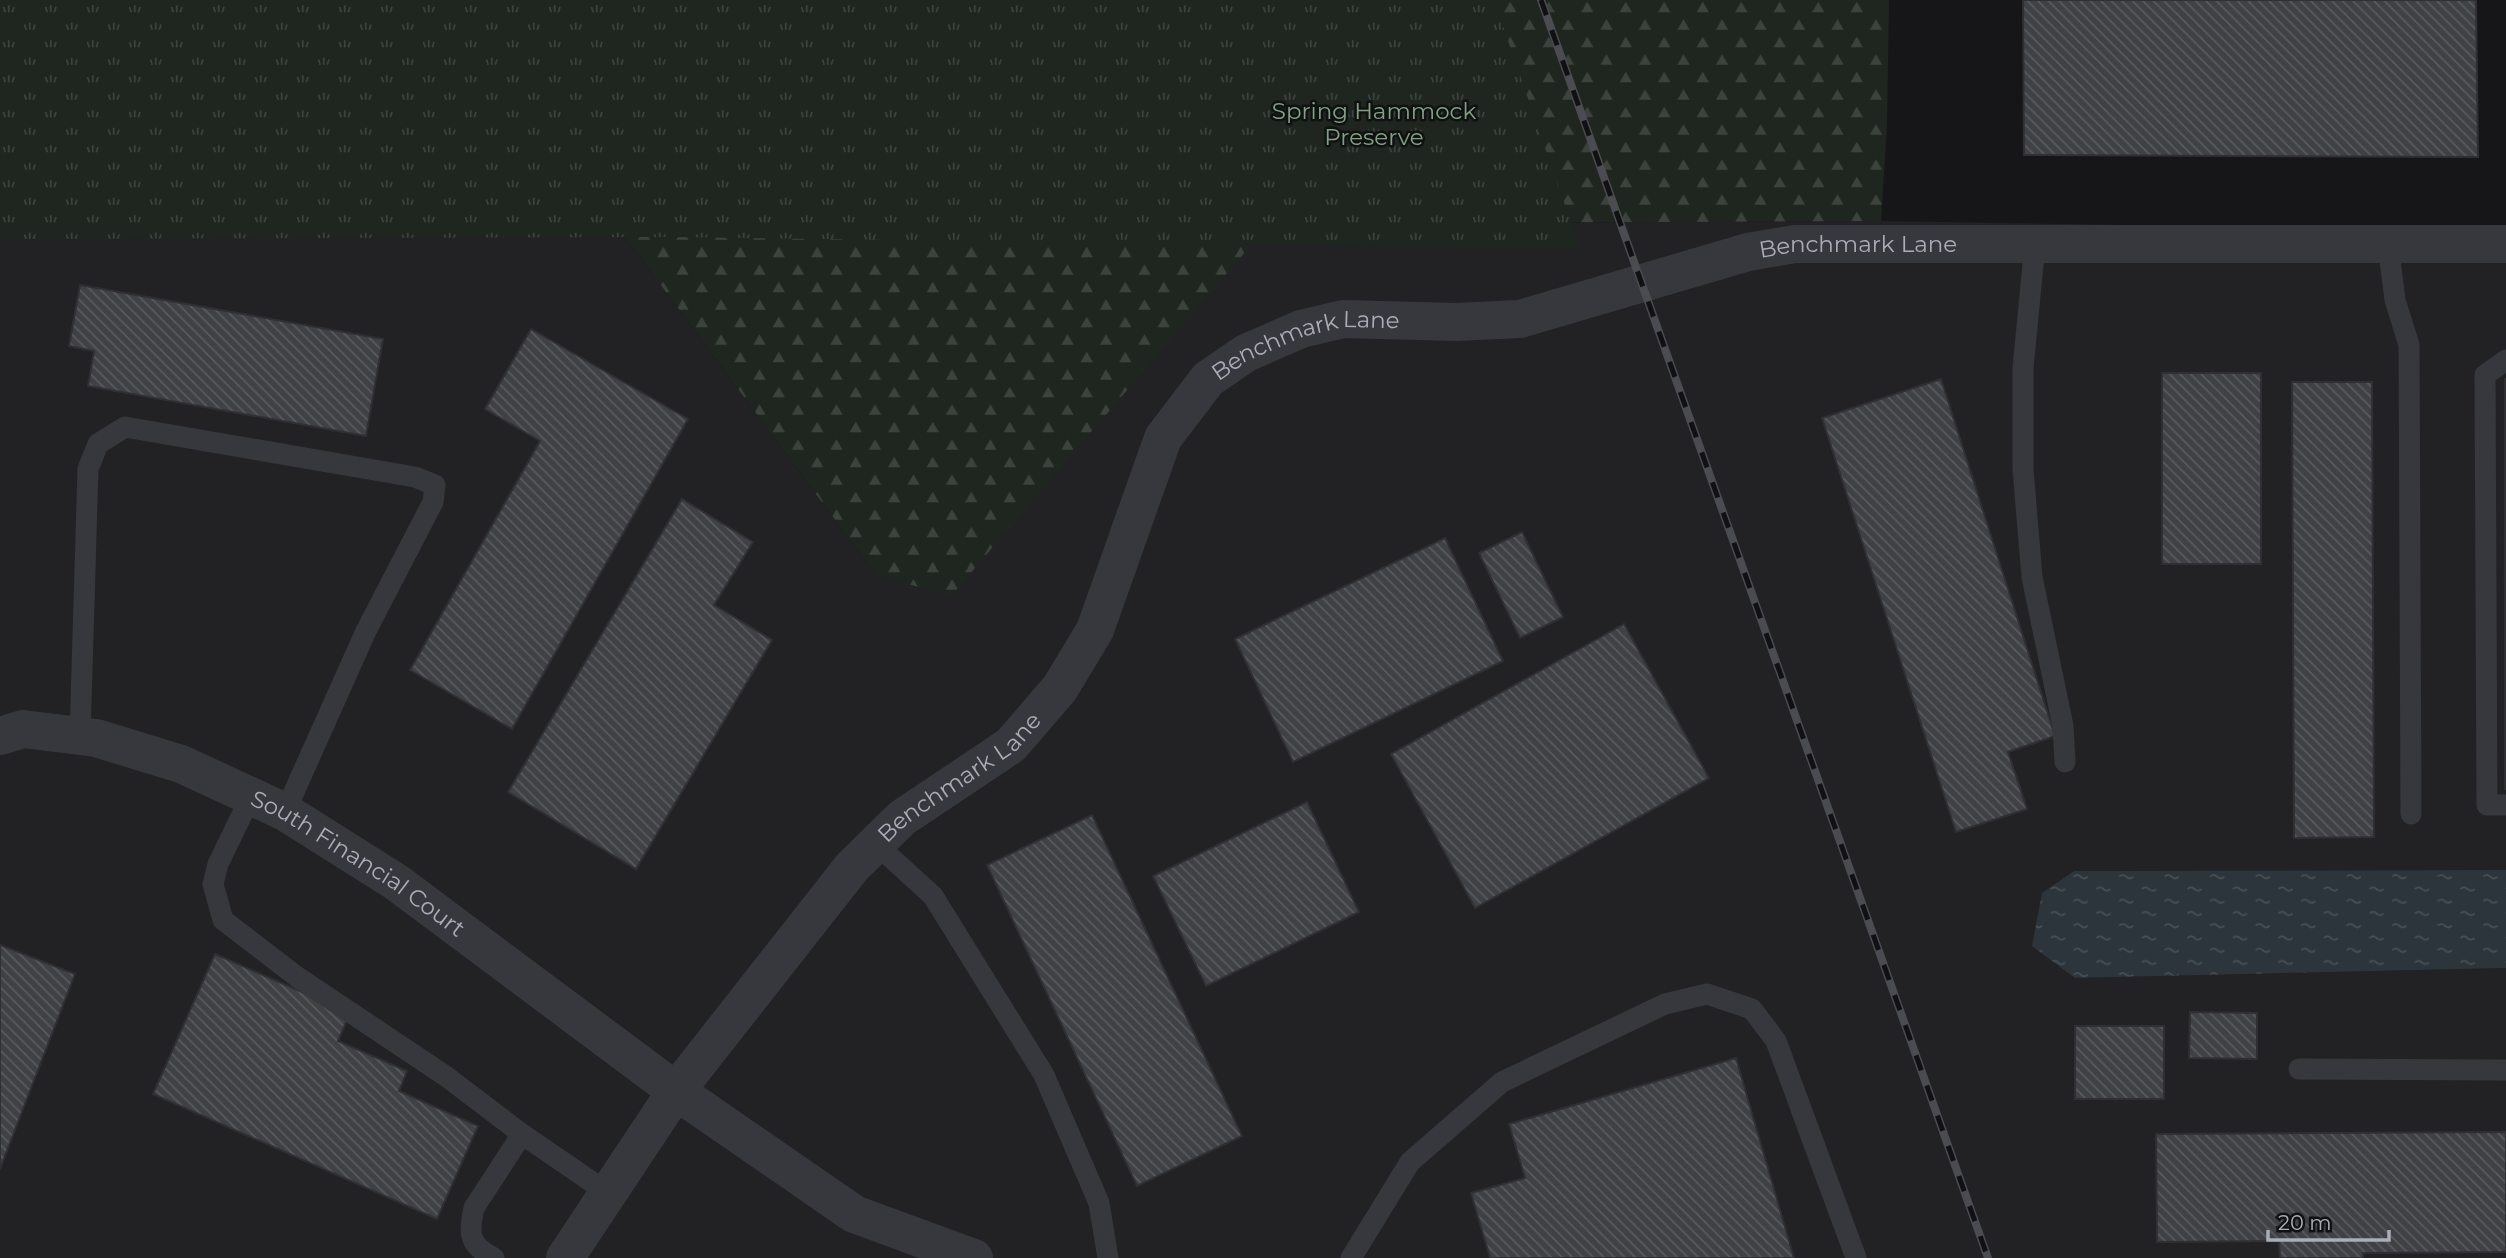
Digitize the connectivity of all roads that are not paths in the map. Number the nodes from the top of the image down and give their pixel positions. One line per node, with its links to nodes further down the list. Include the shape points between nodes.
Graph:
1 (2035, 244): 2 (street, Benchmark Lane); 7 (lane, via 2022,368 2023,468 2032,577 2063,726); 11 (street, Benchmark Lane, via 1795,244 1748,251 1520,319 1343,319 1301,329 1246,353 1208,379 1163,439 1095,630 1060,688 1011,745 902,818)
2 (2388, 244): 3 (street, Benchmark Lane); 10 (lane, via 2395,300 2409,345)
3 (2506, 244)
4 (2506, 360): 9 (lane, via 2485,375 2487,805)
5 (0, 736): 6 (street, South Financial Court, via 23,729)
6 (79, 736): 8 (street, South Financial Court, via 181,764); 8 (lane, via 88,468 98,444 125,427 415,477 435,485 433,502 366,631)
7 (2065, 762)
8 (268, 804): 14 (street, South Financial Court, via 396,882); 15 (lane, via 218,864 213,884 223,920)
9 (2506, 805)
10 (2411, 814)
11 (876, 844): 14 (street, Benchmark Lane, via 852,867); 20 (lane, via 933,895 1044,1075 1099,1203)
12 (2299, 1069): 13 (lane)
13 (2506, 1070)
14 (676, 1091): 16 (street, Benchmark Lane); 19 (street, South Financial Court, via 854,1214)
15 (522, 1134): 16 (lane); 17 (lane, via 474,1208 469,1234 472,1243)
16 (608, 1193): 18 (street, Benchmark Lane)
17 (494, 1258)
18 (565, 1258)
19 (974, 1258)
20 (1108, 1258)
21 (1351, 1258): 22 (lane, via 1410,1162 1502,1082 1665,1004 1707,994 1752,1009 1776,1041)
22 (1856, 1258)

